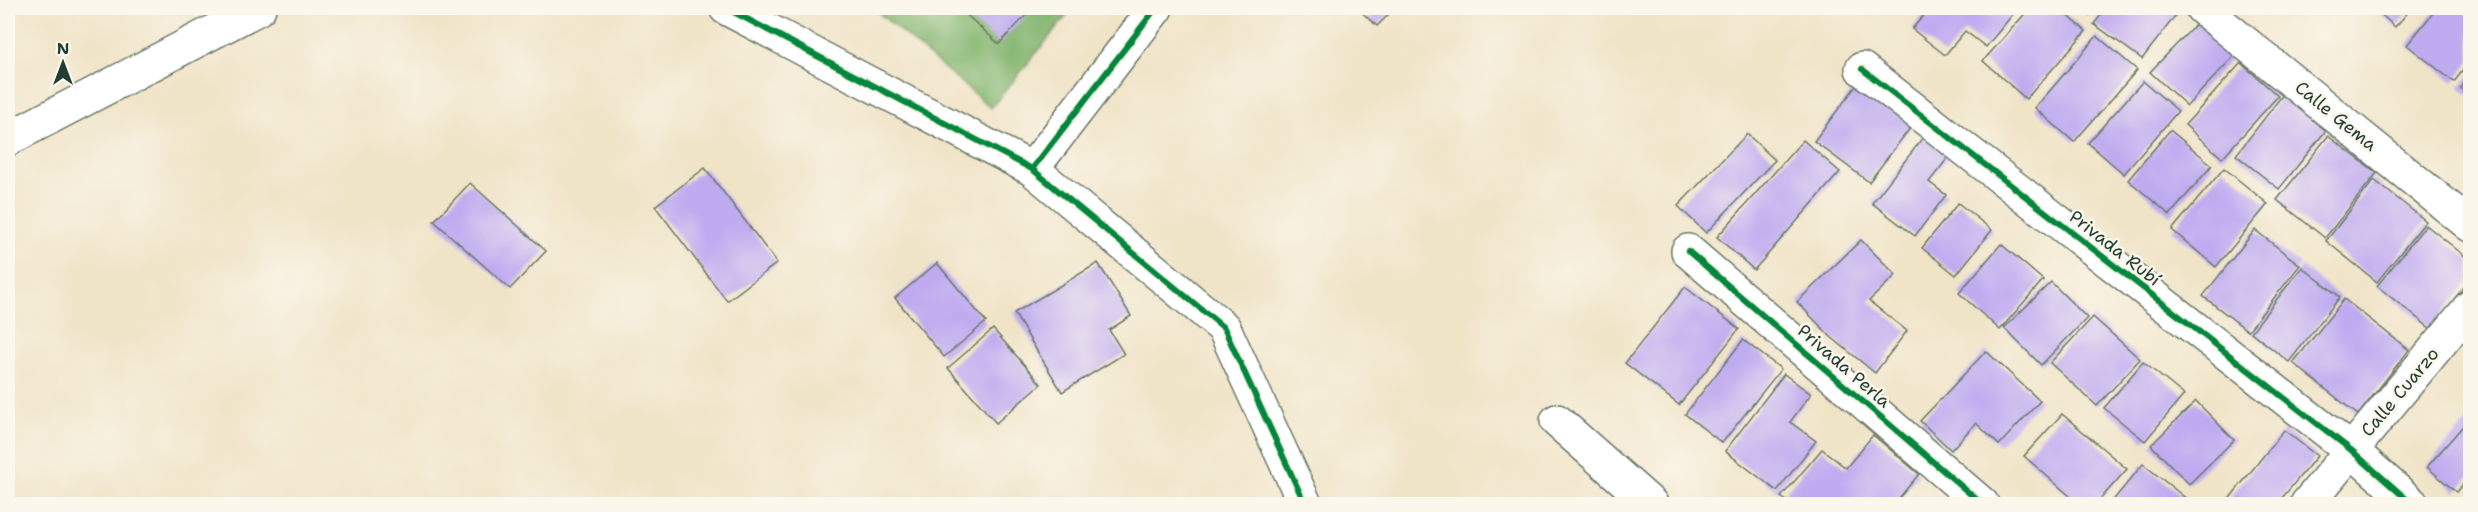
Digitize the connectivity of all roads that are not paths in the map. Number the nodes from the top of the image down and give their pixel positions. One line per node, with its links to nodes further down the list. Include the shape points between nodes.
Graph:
1 (258, 8): 6 (street)
2 (726, 8): 7 (street)
3 (1156, 8): 7 (street)
4 (2202, 8): 8 (street, Calle Gema)
5 (1862, 69): 12 (street, Privada Rubí)
6 (8, 139)
7 (1032, 169): 13 (street, via 1224,328)
8 (2470, 225)
9 (1688, 251): 15 (street, Privada Perla)
10 (2470, 307): 12 (street, Calle Cuarzo)
11 (1557, 421): 14 (street)
12 (2351, 450): 16 (street, Calle Cuarzo); 17 (street, Privada Rubí)
13 (1305, 504)
14 (1651, 504)
15 (1982, 504)
16 (2307, 504)
17 (2412, 504)

